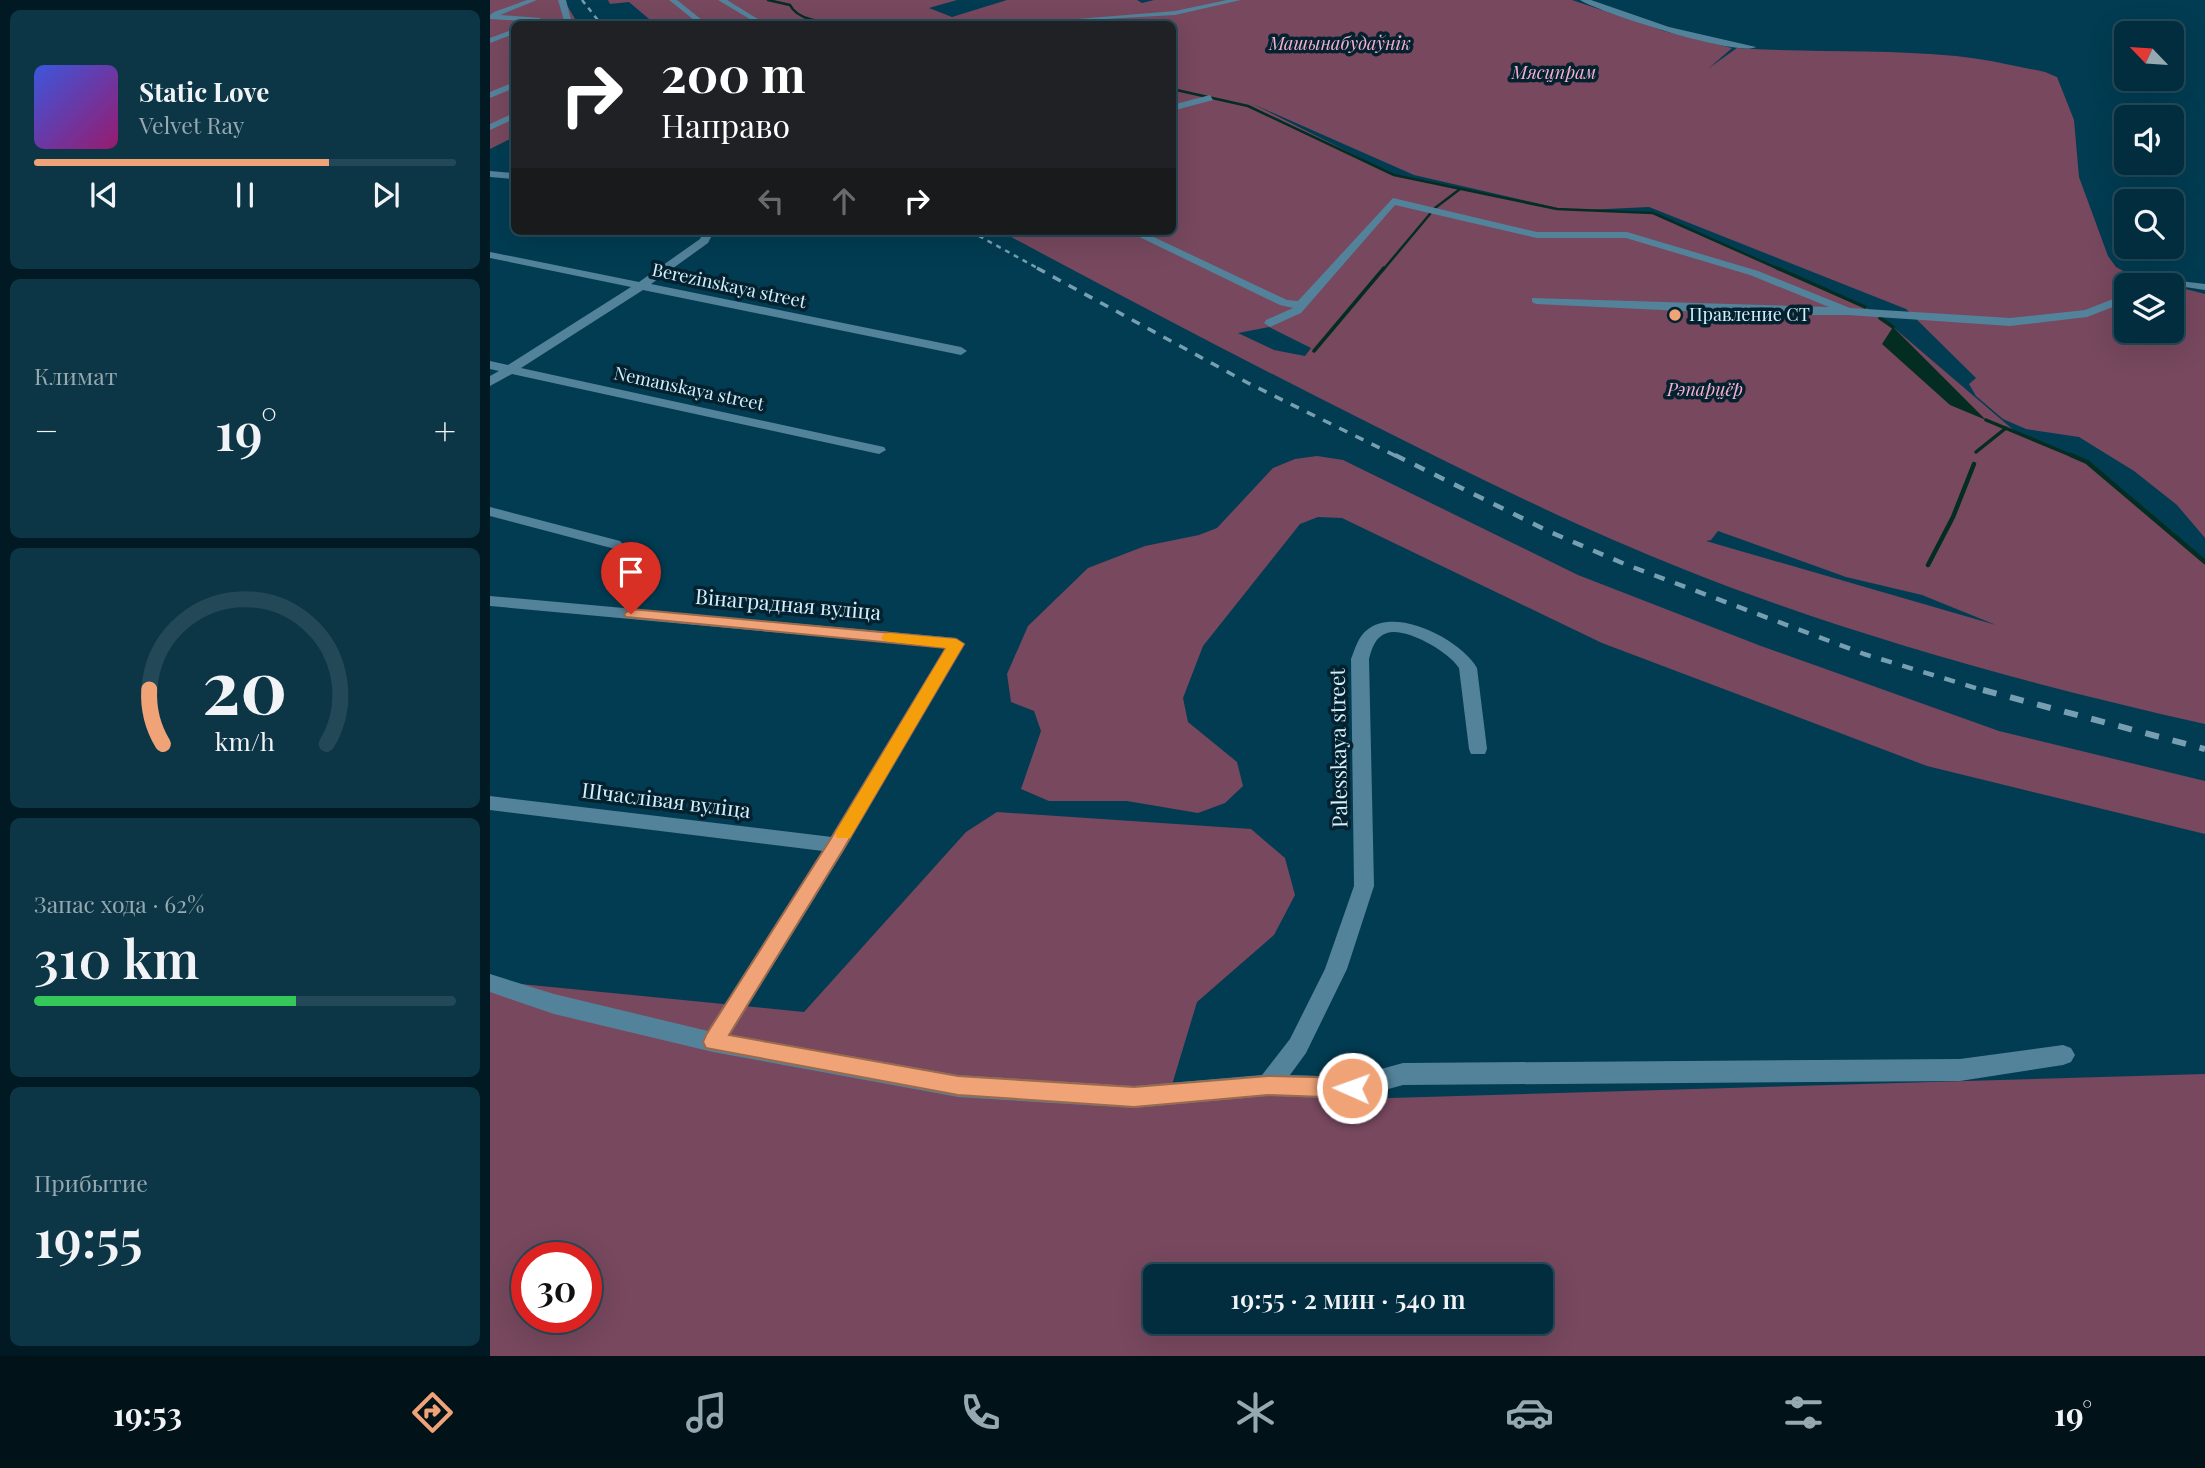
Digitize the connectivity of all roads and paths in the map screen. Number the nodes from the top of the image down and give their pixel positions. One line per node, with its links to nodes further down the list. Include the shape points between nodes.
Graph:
1 (533, 0): 7 (street)
2 (562, 0): 9 (street)
3 (673, 0): 10 (street)
4 (722, 0): 11 (street)
5 (1237, 0): 12 (street, via 1175,13)
6 (1584, 0): 15 (street, via 1674,31)
7 (490, 17): 8 (street)
8 (537, 21)
9 (570, 21)
10 (698, 21)
11 (757, 21)
12 (1062, 21)
13 (511, 32): 14 (street)
14 (490, 41)
15 (1752, 47)
16 (511, 86): 17 (street)
17 (490, 95)
18 (1210, 98): 19 (street)
19 (1176, 107)
20 (511, 117): 21 (street)
21 (490, 127)
22 (490, 174): 23 (street)
23 (511, 176)
24 (707, 235): 28 (street)
25 (1140, 235): 32 (street, via 1284,303)
26 (490, 255): 28 (street, Berezinskaya street)
27 (2184, 285): 29 (street)
28 (641, 286): 35 (street, Berezinskaya street); 37 (street)
29 (2205, 287)
30 (1536, 300): 33 (street)
31 (2114, 303): 33 (street, via 2087,313 2010,322)
32 (1302, 305): 33 (street, via 1394,201 1537,235 1627,235 1754,273); 34 (street)
33 (1848, 311)
34 (1270, 323)
35 (961, 351)
36 (490, 365): 37 (street, Nemanskaya street)
37 (508, 370): 38 (street); 39 (street, Nemanskaya street)
38 (490, 382)
39 (879, 450)
40 (490, 511): 41 (street)
41 (615, 544)
42 (490, 601): 45 (street, Вінаградная вуліца, via 956,644)
43 (1478, 749): 49 (street, Palesskaya street, via 1464,659 1413,628 1381,628 1370,636 1360,659 1364,886 1336,969 1298,1046)
44 (490, 803): 45 (street, Шчаслівая вуліца)
45 (837, 845): 47 (street)
46 (490, 983): 47 (street, via 554,1004)
47 (713, 1042): 49 (street, via 958,1086 1134,1097)
48 (2063, 1055): 49 (street, via 1960,1070 1403,1074 1352,1088)
49 (1268, 1085)

